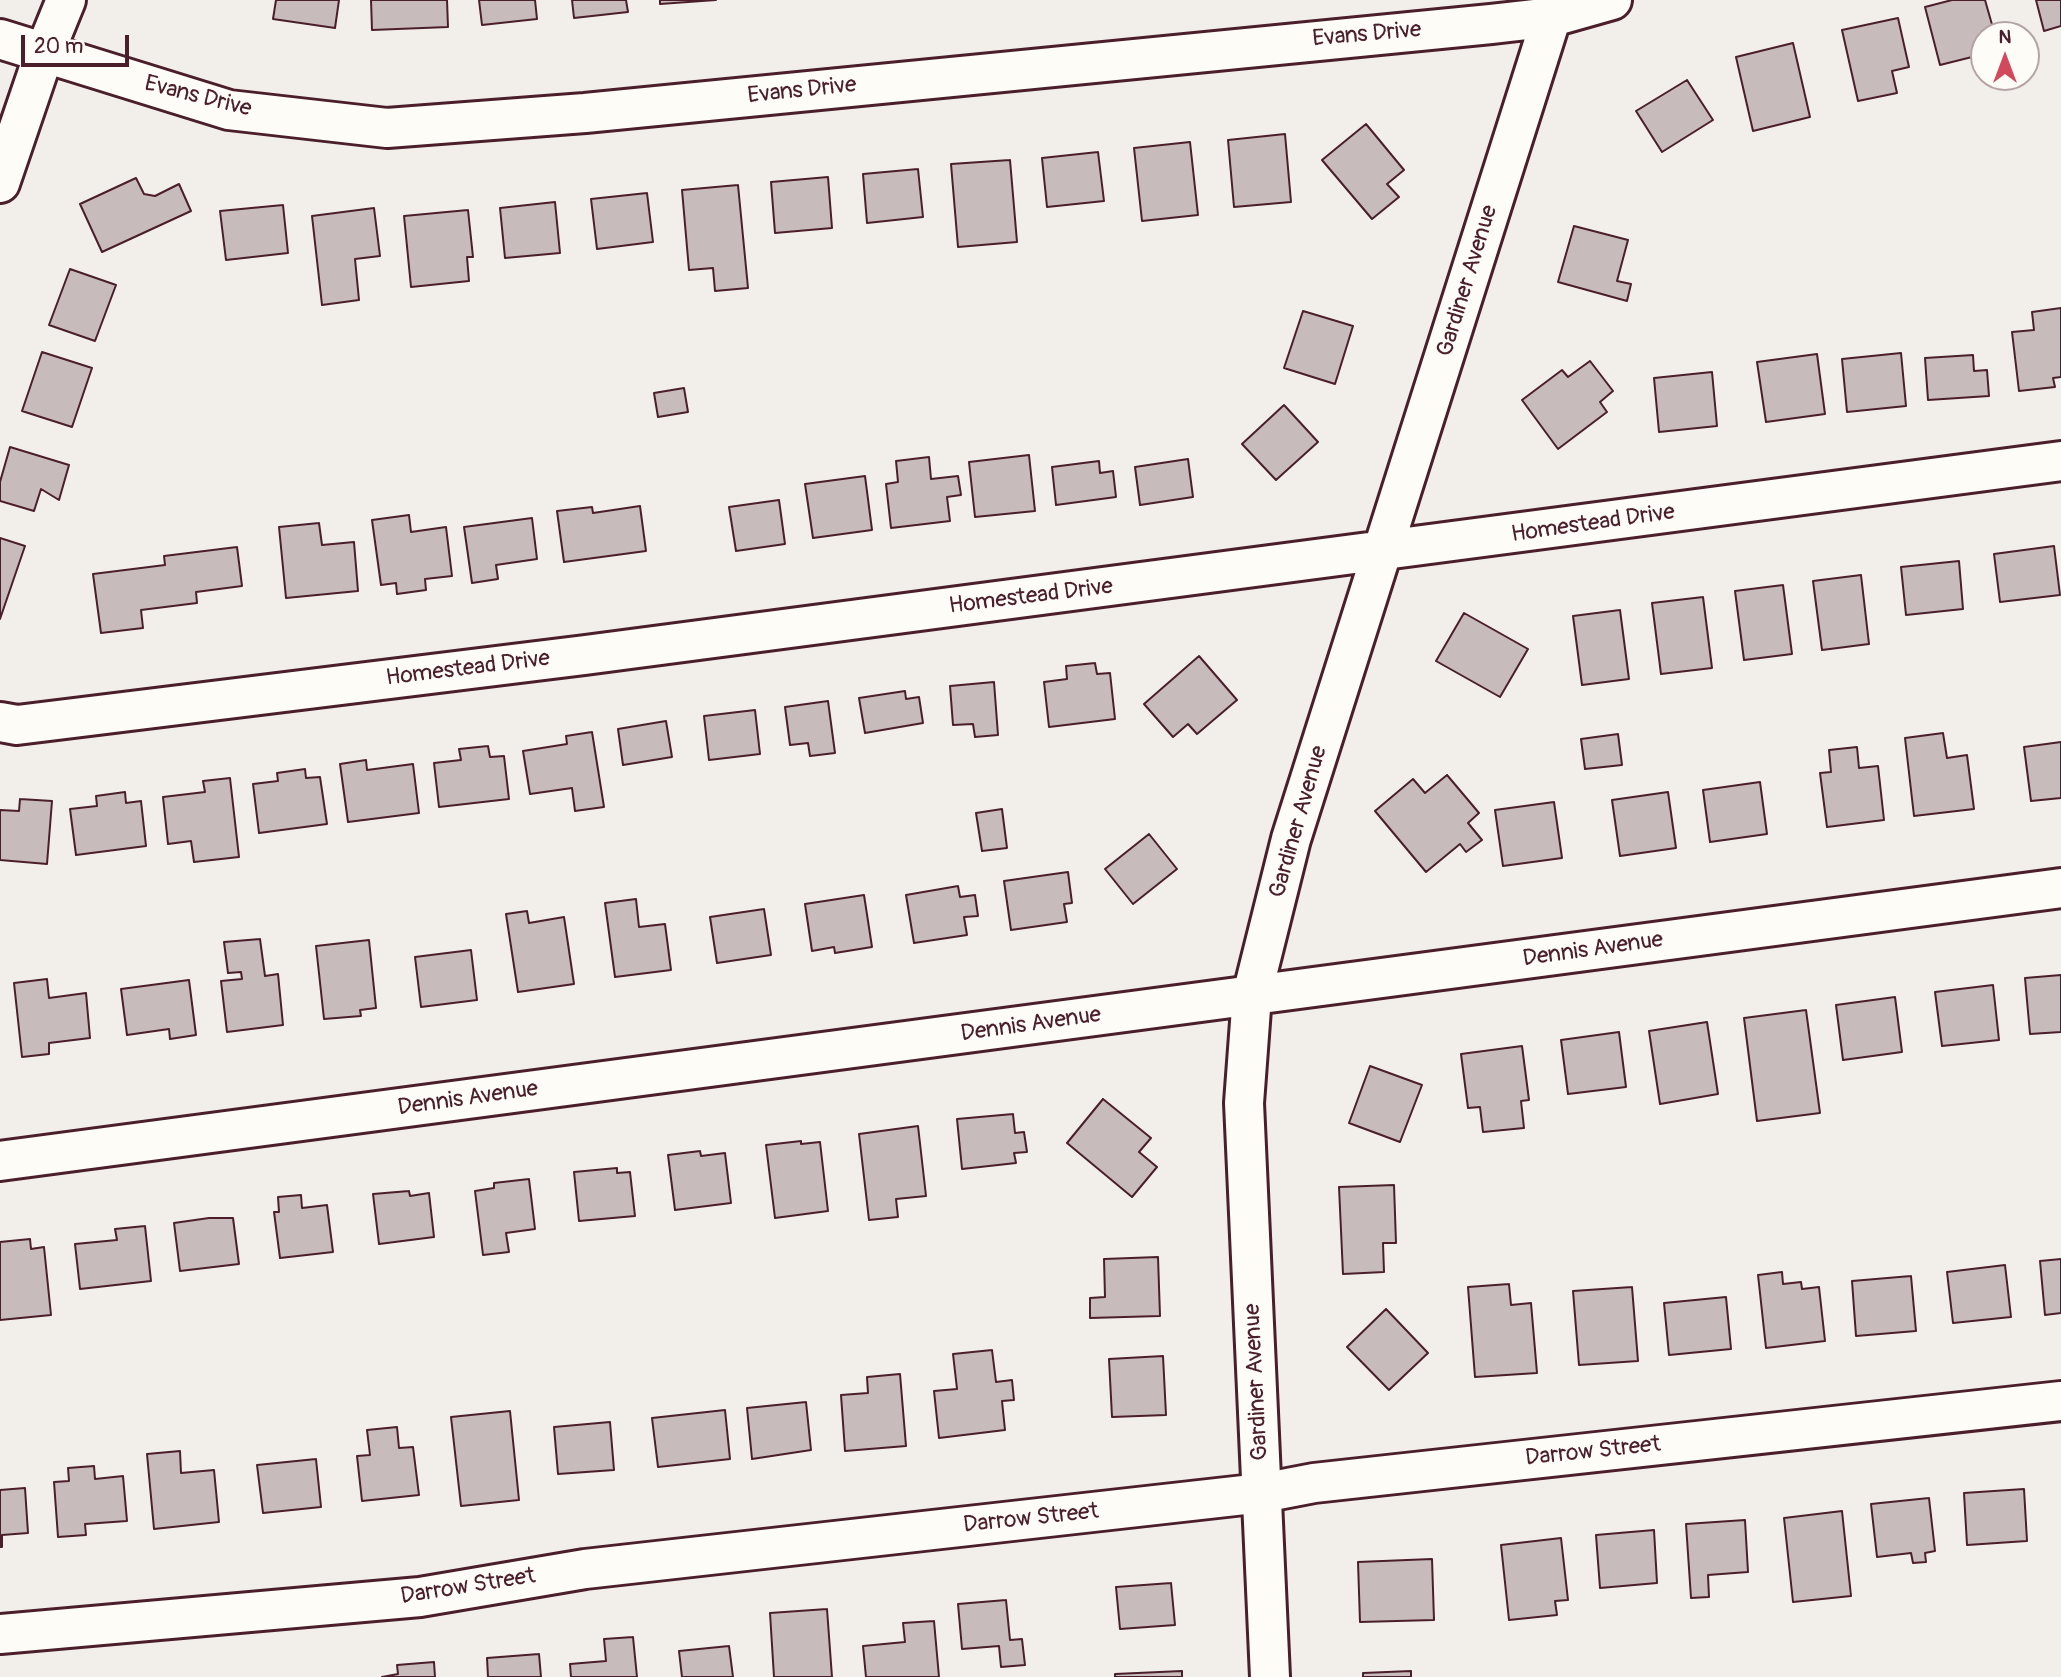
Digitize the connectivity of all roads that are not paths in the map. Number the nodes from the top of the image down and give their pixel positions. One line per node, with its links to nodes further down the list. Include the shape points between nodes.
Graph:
1 (66, 0): 5 (street)
2 (1612, 0): 3 (street, Evans Drive)
3 (1555, 8): 5 (street, Evans Drive, via 585,113 387,128 229,110); 8 (street, Gardiner Avenue)
4 (0, 39): 5 (street, Evans Drive)
5 (44, 54): 6 (street)
6 (0, 183)
7 (2061, 461): 8 (street, Homestead Drive)
8 (1384, 551): 9 (street, Homestead Drive, via 30,724); 11 (street, Gardiner Avenue, via 1291,839)
9 (0, 722)
10 (2061, 888): 11 (street, Dennis Avenue)
11 (1252, 995): 12 (street, Dennis Avenue); 14 (street, Gardiner Avenue, via 1244,1103)
12 (0, 1161)
13 (2061, 1401): 14 (street, Darrow Street, via 1314,1483)
14 (1262, 1493): 15 (street, Darrow Street, via 585,1569 420,1597); 16 (street, Gardiner Avenue)
15 (0, 1634)
16 (1270, 1677)

